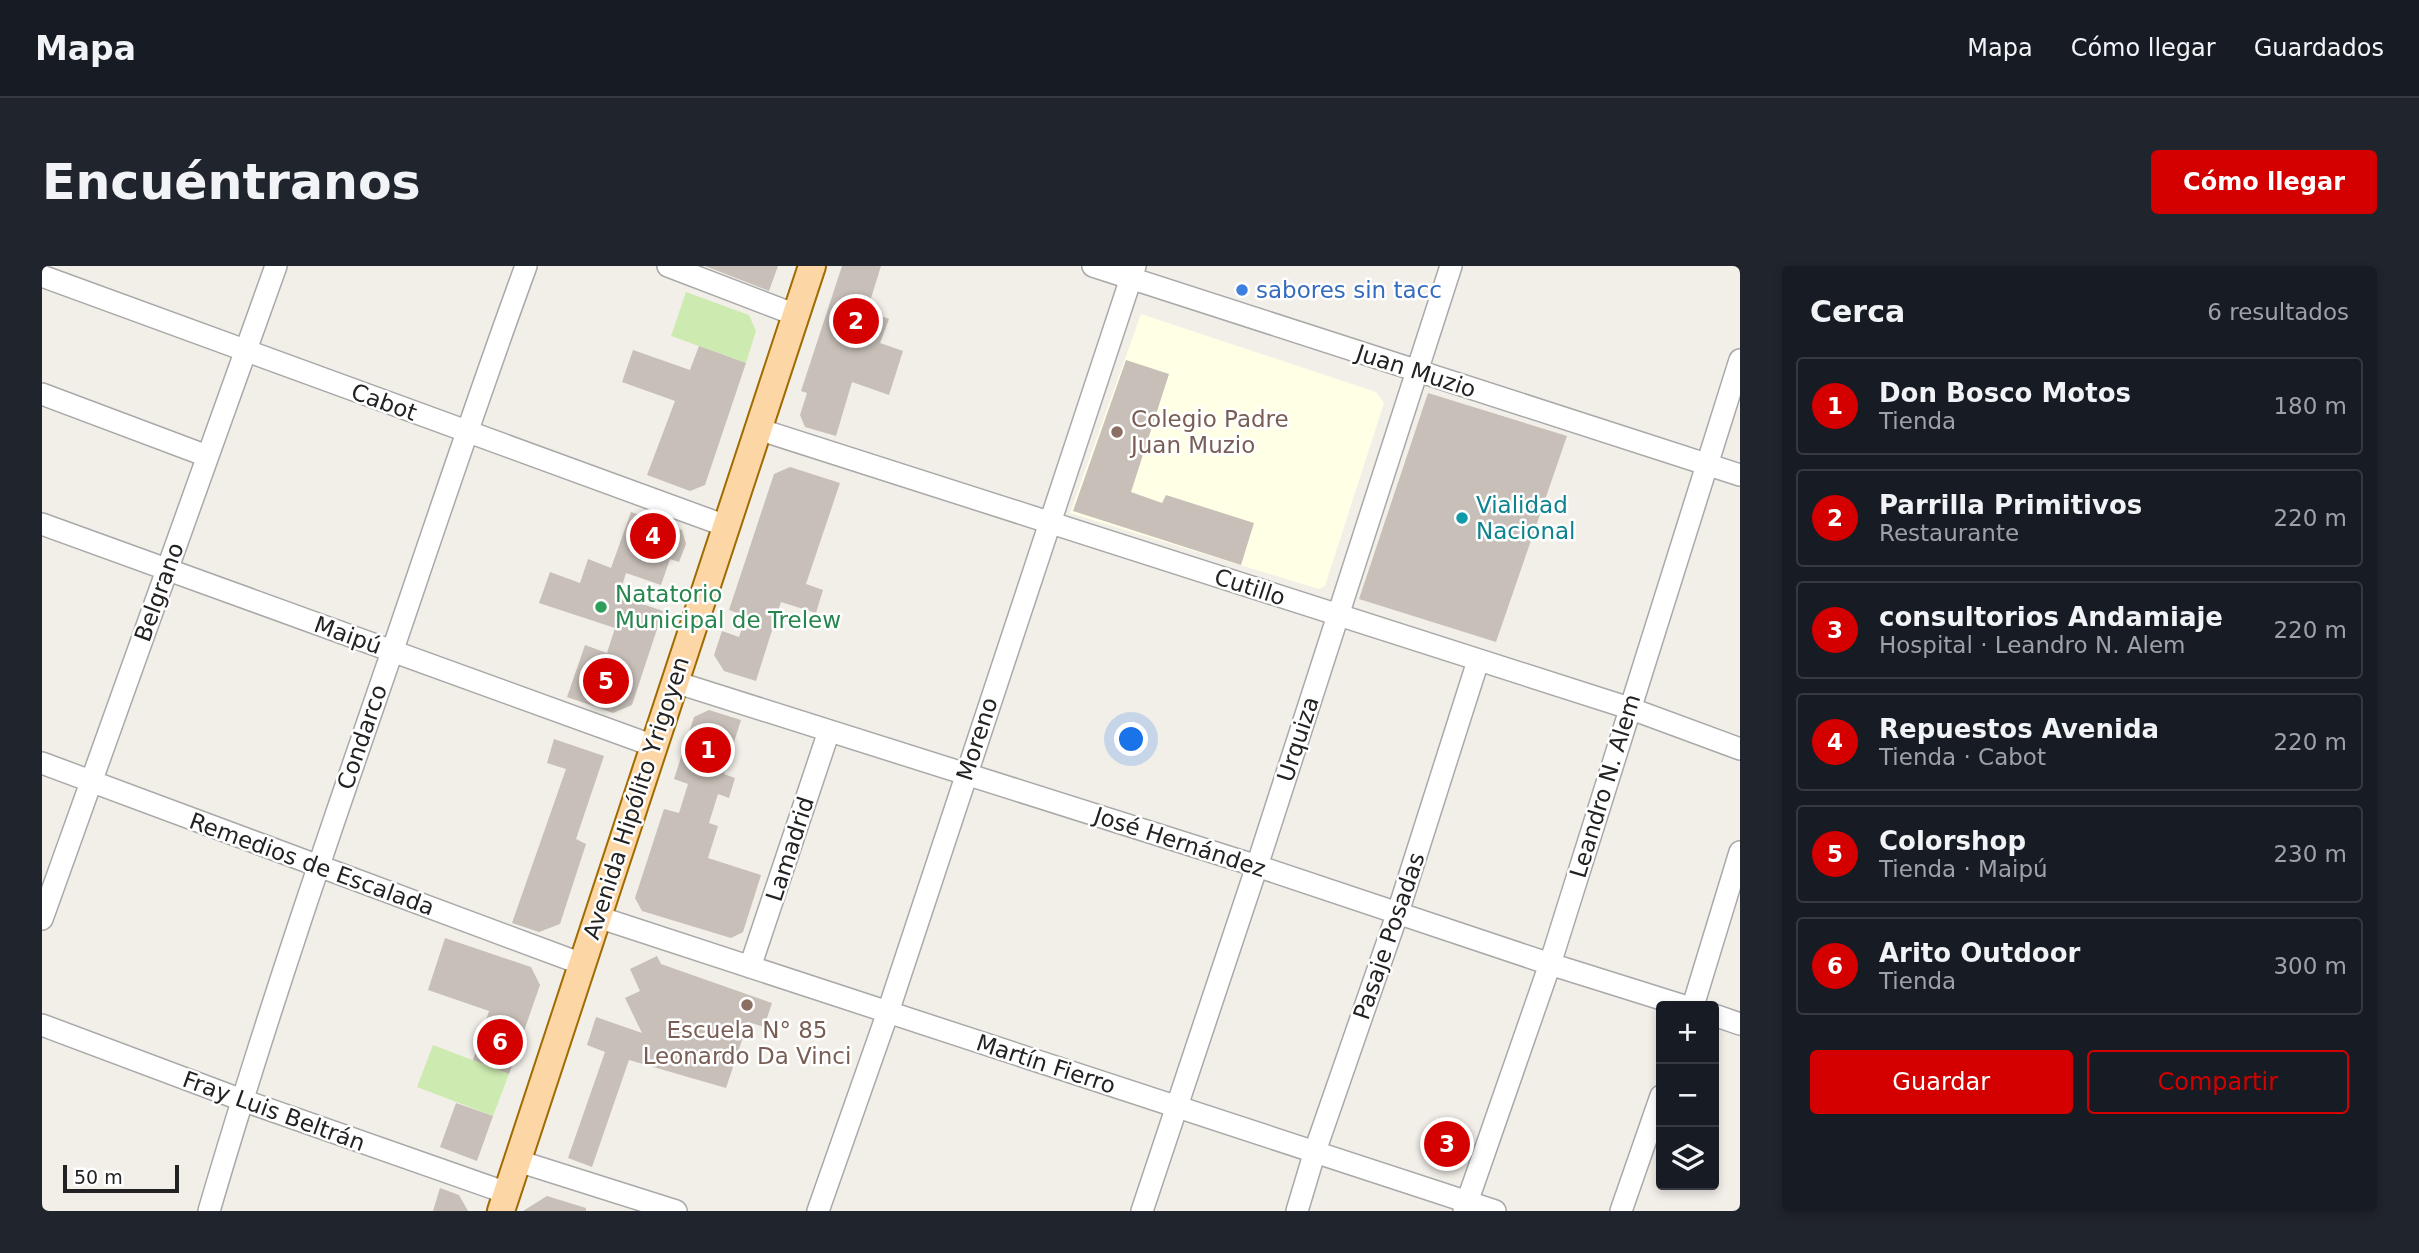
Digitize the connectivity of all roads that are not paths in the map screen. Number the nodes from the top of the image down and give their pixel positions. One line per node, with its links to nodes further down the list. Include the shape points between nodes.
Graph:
1 (276, 266): 10 (street, Belgrano)
2 (526, 266): 15 (street, Condarco)
3 (668, 266): 9 (street)
4 (812, 266): 9 (main road, Avenida Hipólito Yrigoyen)
5 (1093, 266): 7 (street, Juan Muzio)
6 (1451, 266): 12 (street, Urquiza)
7 (1133, 272): 12 (street, Juan Muzio); 19 (street, Moreno)
8 (42, 276): 10 (street, Cabot)
9 (796, 316): 14 (main road, Avenida Hipólito Yrigoyen)
10 (246, 351): 15 (street, Cabot); 16 (street, Belgrano)
11 (1740, 360): 17 (street, Leandro N. Alem)
12 (1416, 371): 17 (street, Juan Muzio); 23 (street, Urquiza)
13 (42, 394): 16 (street)
14 (758, 429): 19 (street, Cutillo); 21 (main road, Avenida Hipólito Yrigoyen)
15 (466, 432): 21 (street, Cabot); 24 (street, Condarco)
16 (207, 456): 22 (street, Belgrano)
17 (1707, 464): 18 (street, Juan Muzio); 27 (street, Leandro N. Alem)
18 (1740, 475)
19 (1049, 522): 23 (street, Cutillo); 32 (street, Moreno)
20 (42, 524): 22 (street, Maipú)
21 (726, 526): 26 (main road, Avenida Hipólito Yrigoyen)
22 (167, 569): 24 (street, Maipú); 33 (street, Belgrano)
23 (1338, 615): 25 (street, Cutillo); 36 (street, Urquiza)
24 (392, 651): 29 (street, Maipú); 35 (street, Condarco)
25 (1478, 661): 27 (street, Cutillo); 37 (street, Pasaje Posadas)
26 (675, 682): 28 (street, José Hernández); 29 (main road, Avenida Hipólito Yrigoyen)
27 (1629, 708): 30 (street, Cutillo); 41 (street, Leandro N. Alem)
28 (829, 731): 32 (street, José Hernández); 42 (street, Lamadrid)
29 (654, 746): 38 (main road, Avenida Hipólito Yrigoyen)
30 (1740, 749)
31 (42, 764): 33 (street, Remedios de Escalada)
32 (965, 774): 36 (street, José Hernández); 45 (street, Moreno)
33 (91, 781): 35 (street, Remedios de Escalada); 39 (street, Belgrano)
34 (1740, 852): 44 (street)
35 (317, 866): 40 (street, Remedios de Escalada); 49 (street, Condarco)
36 (1257, 866): 37 (street, José Hernández); 50 (street, Urquiza)
37 (1398, 912): 41 (street, José Hernández); 52 (street, Pasaje Posadas)
38 (598, 917): 40 (main road, Avenida Hipólito Yrigoyen); 42 (street, Martín Fierro)
39 (42, 919)
40 (582, 964): 53 (main road, Avenida Hipólito Yrigoyen)
41 (1550, 964): 43 (street, José Hernández); 56 (street, Leandro N. Alem)
42 (750, 967): 45 (street, Martín Fierro)
43 (1668, 1001)
44 (1695, 1001)
45 (888, 1012): 50 (street, Martín Fierro); 59 (street, Moreno)
46 (1719, 1017): 47 (street)
47 (1740, 1024)
48 (42, 1025): 49 (street, Fray Luis Beltrán)
49 (242, 1100): 54 (street, Fray Luis Beltrán); 57 (street, Condarco)
50 (1175, 1106): 52 (street, Martín Fierro); 60 (street, Urquiza)
51 (1656, 1110): 63 (street)
52 (1315, 1151): 56 (street, Martín Fierro); 61 (street, Pasaje Posadas)
53 (517, 1161): 54 (main road, Avenida Hipólito Yrigoyen); 55 (street)
54 (504, 1202)
55 (643, 1206): 58 (street)
56 (1466, 1207): 62 (street, Martín Fierro)
57 (209, 1211)
58 (676, 1211)
59 (818, 1211)
60 (1142, 1211)
61 (1297, 1211)
62 (1495, 1211)
63 (1621, 1211)

